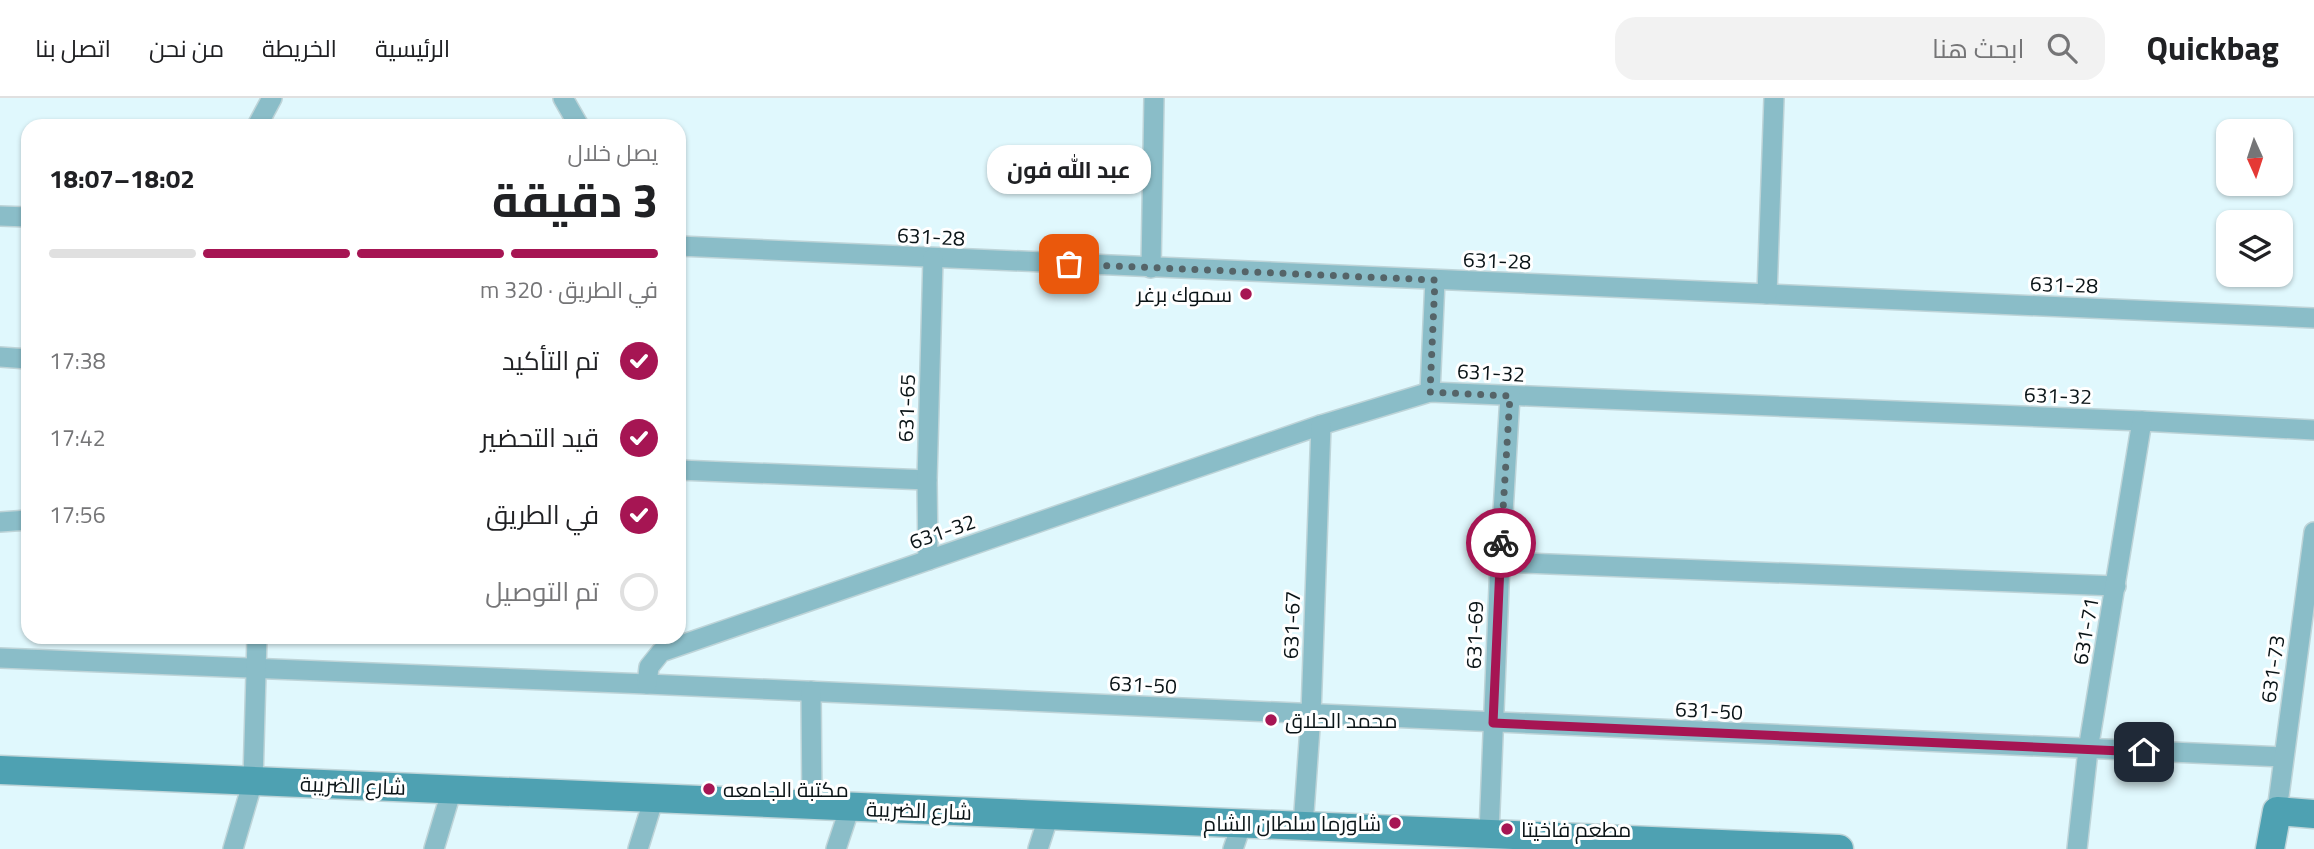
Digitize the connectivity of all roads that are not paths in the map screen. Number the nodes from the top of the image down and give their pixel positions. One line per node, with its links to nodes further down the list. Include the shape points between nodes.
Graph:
1 (272, 98): 5 (street)
2 (564, 98): 6 (street)
3 (1154, 98): 11 (street)
4 (1774, 98): 13 (street)
5 (261, 119)
6 (575, 119)
7 (0, 216): 8 (street)
8 (21, 218)
9 (686, 246): 10 (street, 631-28)
10 (933, 258): 11 (street, 631-28); 23 (street, 631-65)
11 (1151, 268): 12 (street, 631-28)
12 (1435, 280): 13 (street, 631-28); 17 (street)
13 (1767, 294): 14 (street, 631-28)
14 (2314, 318)
15 (0, 357): 16 (street)
16 (21, 358)
17 (1430, 392): 18 (street, 631-32); 20 (street, 631-32)
18 (1510, 396): 19 (street, 631-32); 28 (street, 631-69)
19 (2142, 421): 21 (street, 631-32); 29 (street, 631-71)
20 (1321, 425): 27 (street, 631-32); 38 (street, 631-67)
21 (2314, 430)
22 (686, 470): 23 (street)
23 (927, 480): 27 (street, 631-65)
24 (21, 520): 25 (street)
25 (0, 522)
26 (2314, 532): 30 (street, 631-73)
27 (928, 559): 33 (street, 631-32)
28 (1500, 562): 29 (street); 39 (street, 631-69)
29 (2116, 586): 40 (street, 631-71)
30 (2308, 619): 41 (street, 631-73)
31 (257, 644): 35 (street)
32 (685, 644): 36 (street, 631-32, via 662,652 649,667)
33 (686, 644)
34 (0, 658): 35 (street, 631-50)
35 (256, 668): 36 (street, 631-50); 43 (street)
36 (647, 684): 37 (street, 631-50)
37 (811, 691): 38 (street, 631-50); 46 (street)
38 (1311, 714): 39 (street, 631-50); 51 (street, 631-67)
39 (1493, 723): 40 (street, 631-50); 52 (street, 631-69)
40 (2088, 750): 41 (street, 631-50); 63 (street, 631-71)
41 (2283, 757): 48 (street, 631-73)
42 (0, 770): 43 (street, شارع الضريبة)
43 (253, 781): 44 (street, شارع الضريبة); 57 (street)
44 (452, 789): 45 (street, شارع الضريبة); 58 (street)
45 (654, 798): 46 (street, شارع الضريبة); 59 (street)
46 (812, 805): 47 (street, شارع الضريبة)
47 (850, 807): 50 (street, شارع الضريبة); 60 (street)
48 (2277, 811): 49 (street); 64 (street)
49 (2314, 814)
50 (1049, 815): 53 (street, شارع الضريبة); 61 (street)
51 (1303, 826): 53 (street, شارع الضريبة); 54 (street, شارع الضريبة)
52 (1489, 834): 54 (street, شارع الضريبة); 55 (street, شارع الضريبة)
53 (1237, 836)
54 (1442, 840)
55 (1583, 843): 56 (street, شارع الضريبة)
56 (1783, 848): 62 (street, شارع الضريبة)
57 (233, 849)
58 (434, 849)
59 (638, 849)
60 (836, 849)
61 (1038, 849)
62 (1839, 849)
63 (2077, 849)
64 (2270, 849)

